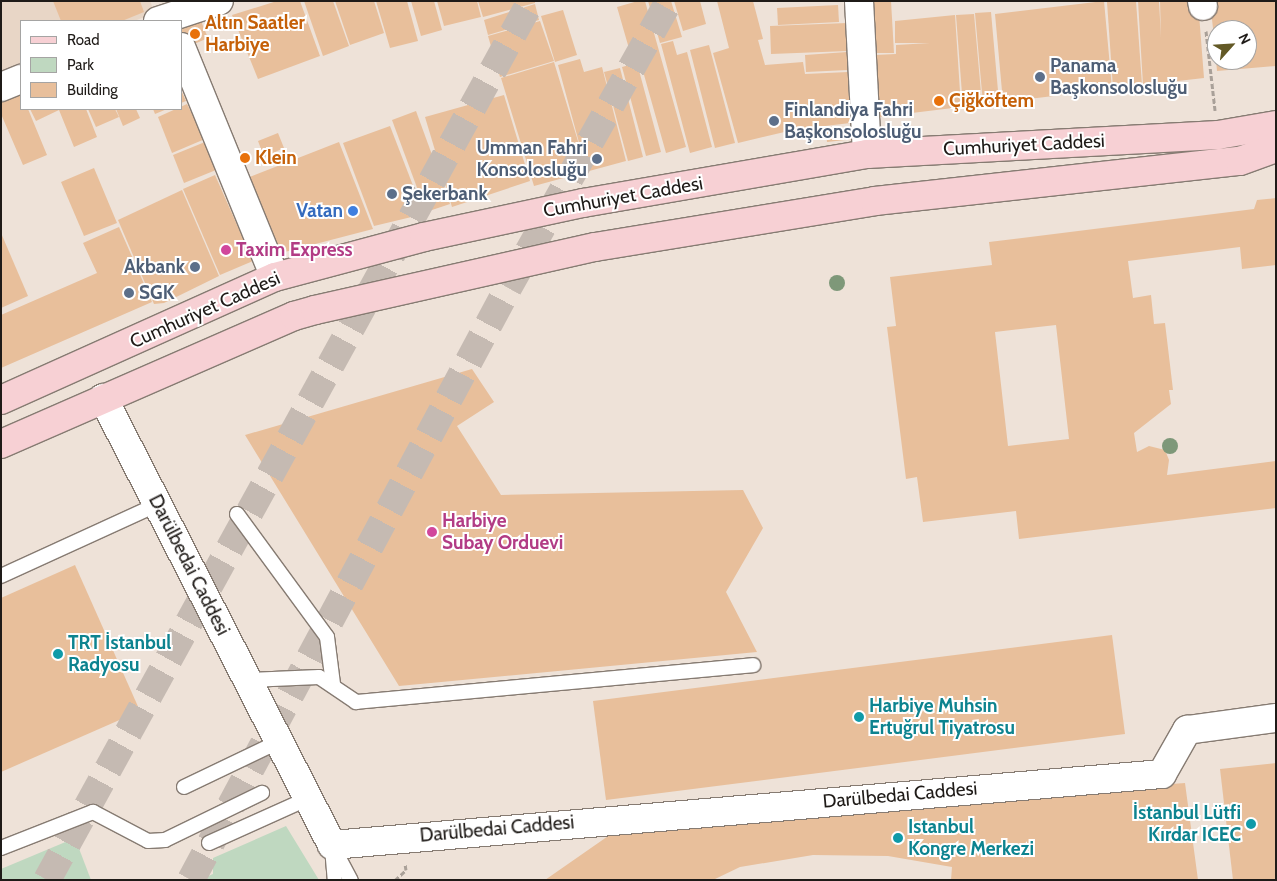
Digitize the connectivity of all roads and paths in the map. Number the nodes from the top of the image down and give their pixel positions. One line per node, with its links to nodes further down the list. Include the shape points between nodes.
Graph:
1 (219, 1): 4 (street)
2 (859, 1): 11 (street)
3 (1202, 4): 9 (path)
4 (165, 15)
5 (182, 49): 12 (street)
6 (20, 79): 7 (street)
7 (1, 87)
8 (1276, 125): 9 (main road, Cumhuriyet Caddesi)
9 (1218, 135): 11 (main road, Cumhuriyet Caddesi)
10 (1276, 148): 14 (main road, Cumhuriyet Caddesi, via 1240,161 875,201 595,247 294,316)
11 (867, 154): 12 (main road, Cumhuriyet Caddesi, via 583,203 424,237)
12 (275, 277): 13 (main road, Cumhuriyet Caddesi)
13 (87, 362): 14 (main road); 15 (main road, Cumhuriyet Caddesi)
14 (103, 398): 16 (main road, Cumhuriyet Caddesi); 17 (street, Darülbedai Caddesi)
15 (1, 400)
16 (1, 444)
17 (158, 504): 19 (lane); 21 (street, Darülbedai Caddesi)
18 (237, 514): 22 (lane, via 326,637)
19 (1, 576)
20 (753, 665): 22 (lane, via 356,702)
21 (249, 680): 22 (lane, via 319,678); 24 (street, Darülbedai Caddesi)
22 (333, 684)
23 (1276, 718): 29 (street, Darülbedai Caddesi, via 1187,730 1162,774)
24 (280, 741): 25 (lane); 27 (street, Darülbedai Caddesi)
25 (184, 787)
26 (262, 793): 30 (lane, via 165,840 148,841 93,812)
27 (309, 798): 28 (lane); 29 (street, Darülbedai Caddesi)
28 (209, 843)
29 (332, 845): 31 (lane); 32 (lane)
30 (1, 848)
31 (335, 880)
32 (351, 880)

